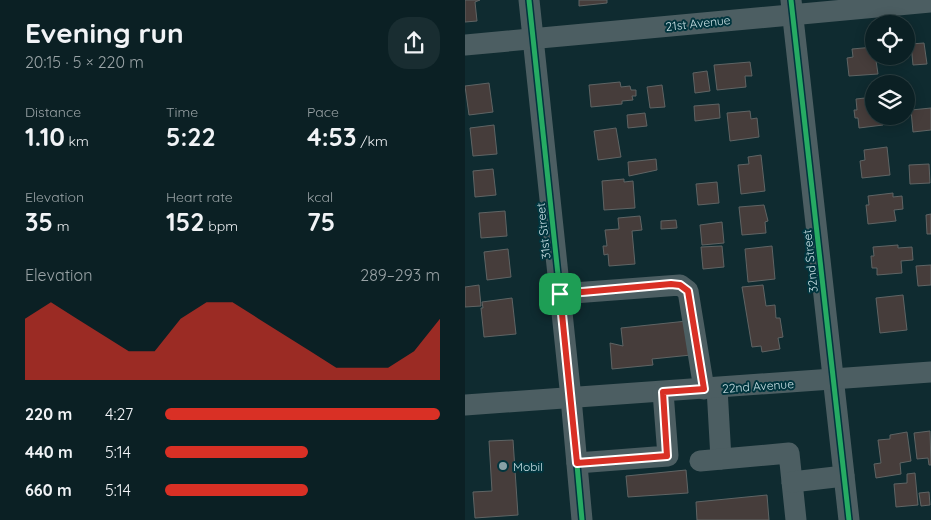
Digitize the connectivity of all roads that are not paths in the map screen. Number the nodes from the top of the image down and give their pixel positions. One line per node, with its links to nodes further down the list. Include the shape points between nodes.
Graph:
1 (529, 0): 4 (street, 31st Street)
2 (931, 2): 3 (street, 21st Avenue)
3 (791, 7): 4 (street, 21st Avenue); 8 (street, 32nd Street)
4 (533, 38): 5 (street, 21st Avenue); 6 (street, 31st Street)
5 (465, 45)
6 (560, 294): 9 (street, via 680,285 688,291); 11 (street, 31st Street)
7 (931, 372): 8 (street, 22nd Avenue)
8 (833, 381): 9 (street, 22nd Avenue); 16 (street, 32nd Street)
9 (710, 389): 10 (street, 22nd Avenue); 13 (street)
10 (663, 392): 11 (street, 22nd Avenue); 15 (street, via 667,456)
11 (571, 398): 12 (street, 22nd Avenue); 15 (street, 31st Street)
12 (465, 405)
13 (721, 459): 14 (street); 17 (street, via 789,453)
14 (700, 461)
15 (577, 463): 18 (street, 31st Street)
16 (844, 476): 17 (street); 20 (street, 32nd Street)
17 (792, 482): 19 (street)
18 (582, 520)
19 (796, 520)
20 (849, 520)

